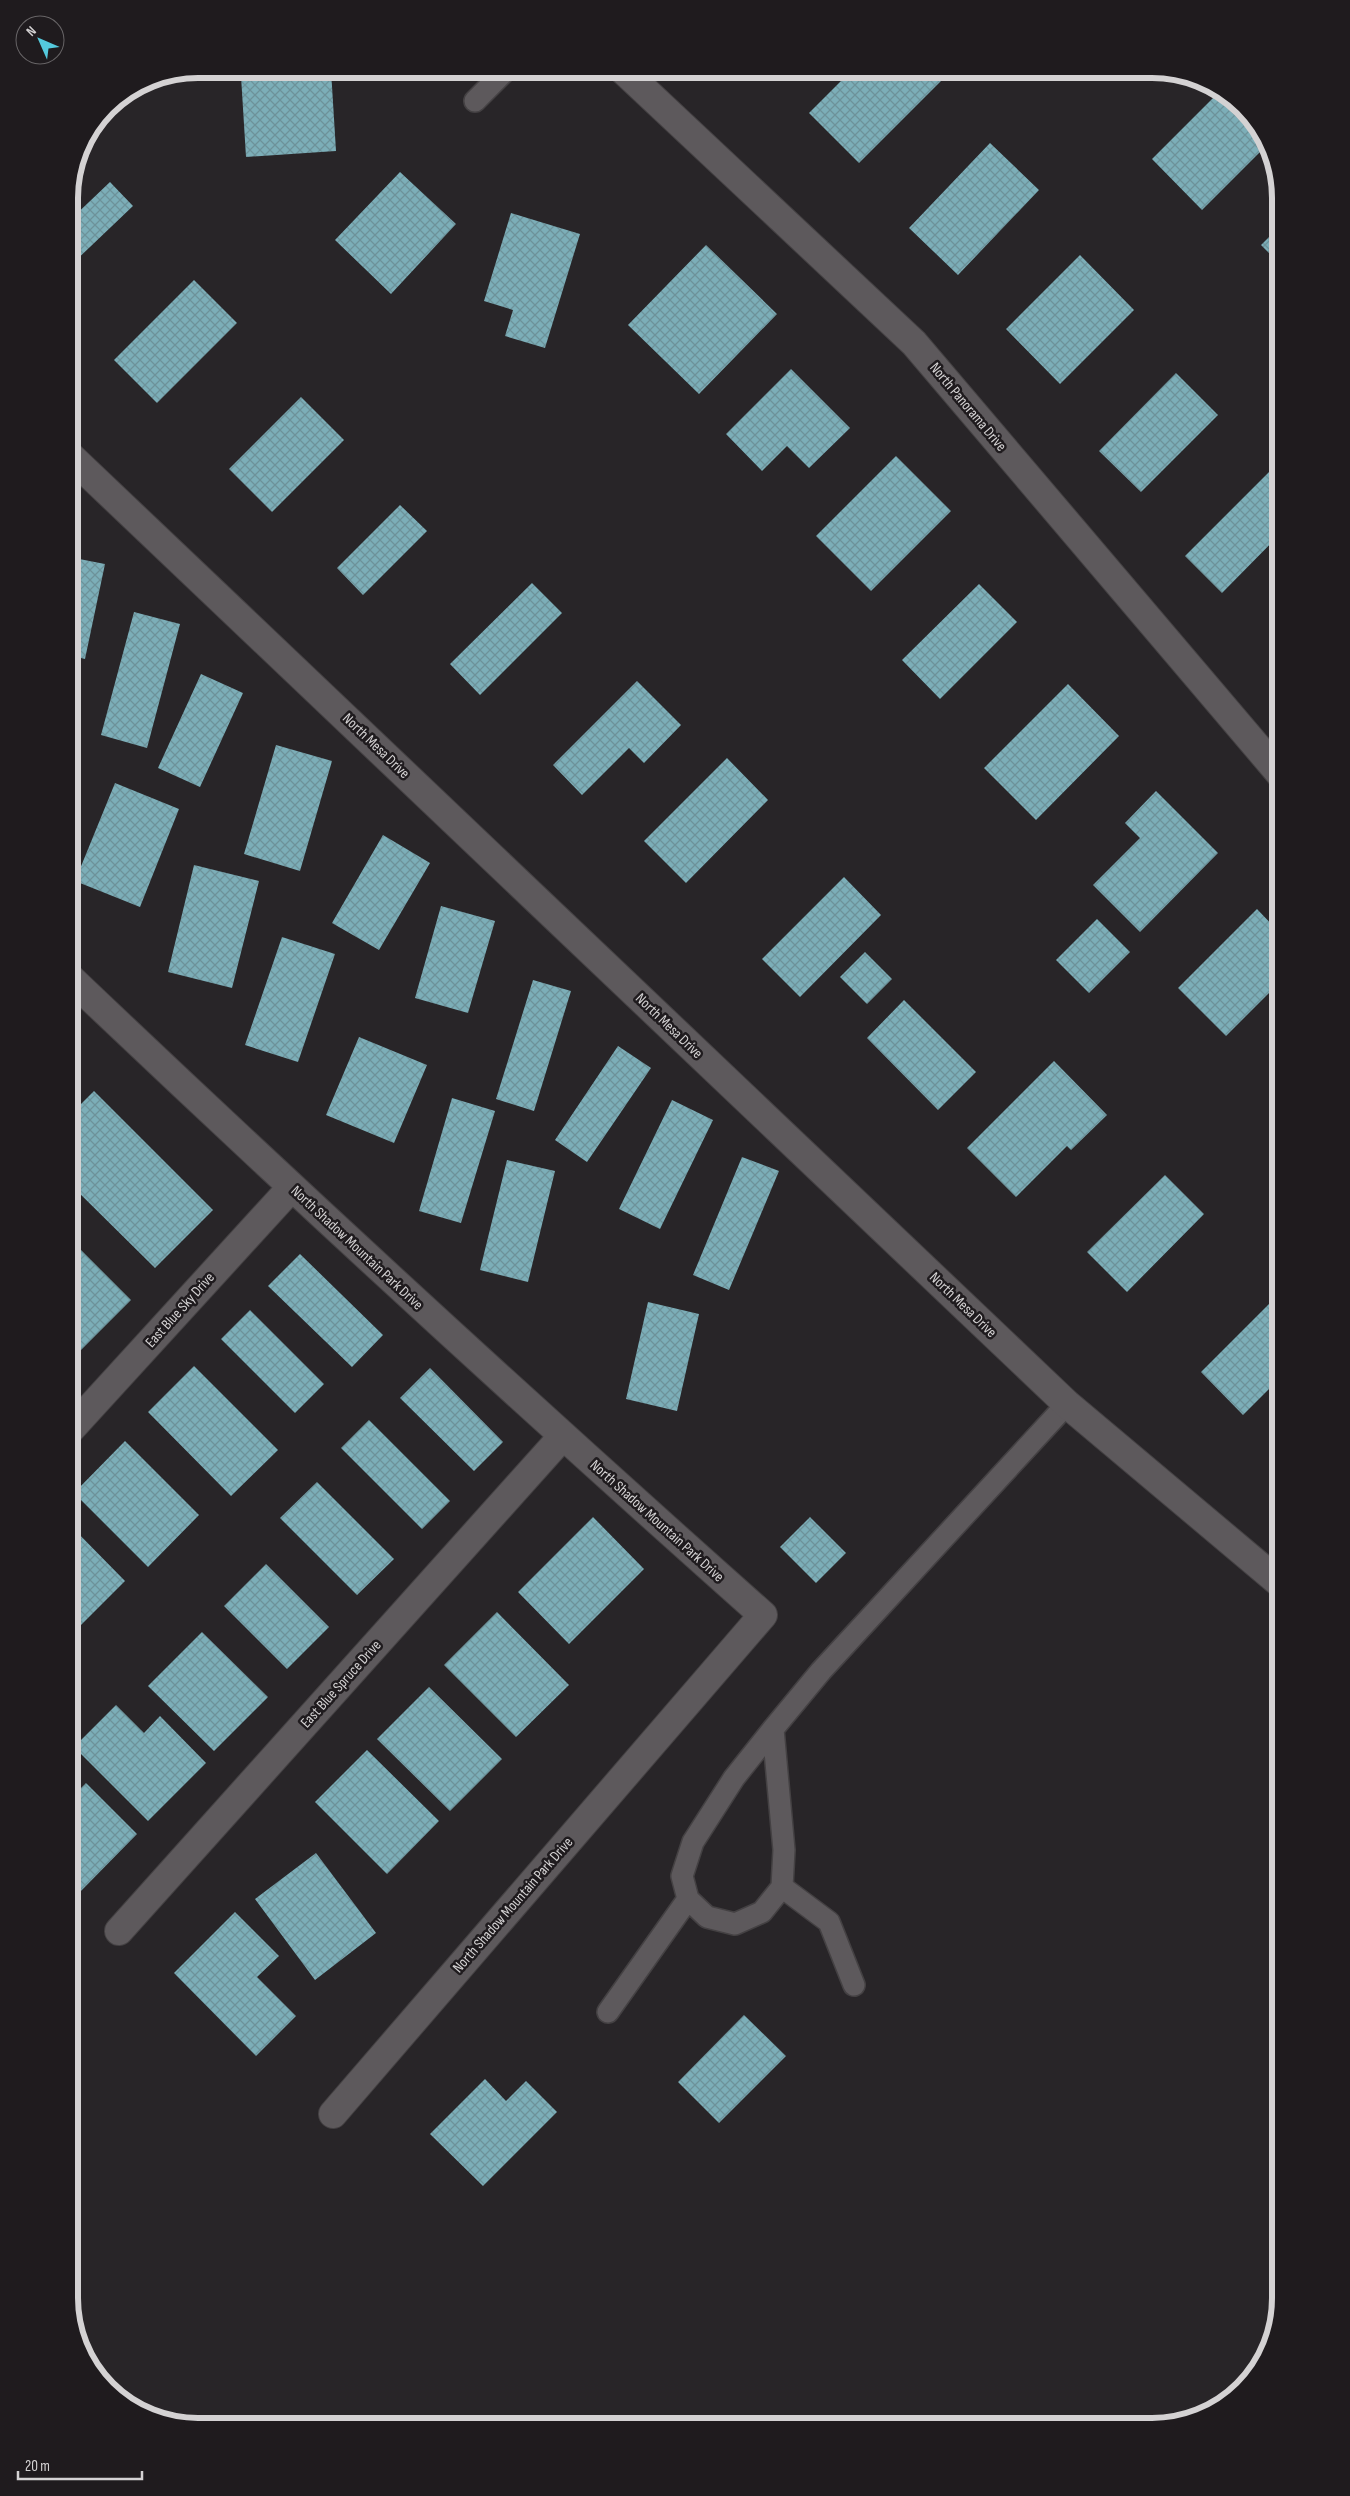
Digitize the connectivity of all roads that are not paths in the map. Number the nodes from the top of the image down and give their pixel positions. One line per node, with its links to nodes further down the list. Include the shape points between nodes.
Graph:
1 (498, 78): 3 (lane)
2 (632, 78): 5 (street, North Panorama Drive, via 914,343)
3 (475, 101)
4 (78, 463): 8 (street, North Mesa Drive)
5 (1272, 764)
6 (78, 986): 7 (street, North Shadow Mountain Park Drive)
7 (291, 1188): 9 (street, East Blue Sky Drive); 10 (street, North Shadow Mountain Park Drive)
8 (1067, 1404): 11 (street, North Mesa Drive); 12 (lane, via 821,1671)
9 (78, 1421)
10 (562, 1437): 15 (street, East Blue Spruce Drive); 18 (street, North Shadow Mountain Park Drive, via 763,1615)
11 (1272, 1576)
12 (773, 1729): 13 (lane, via 784,1850); 14 (lane, via 734,1778 693,1842 682,1876)
13 (782, 1887): 14 (lane, via 762,1912 735,1924 707,1917); 16 (lane, via 829,1922)
14 (688, 1899): 17 (lane)
15 (119, 1931)
16 (854, 1984)
17 (608, 2012)
18 (333, 2114)

